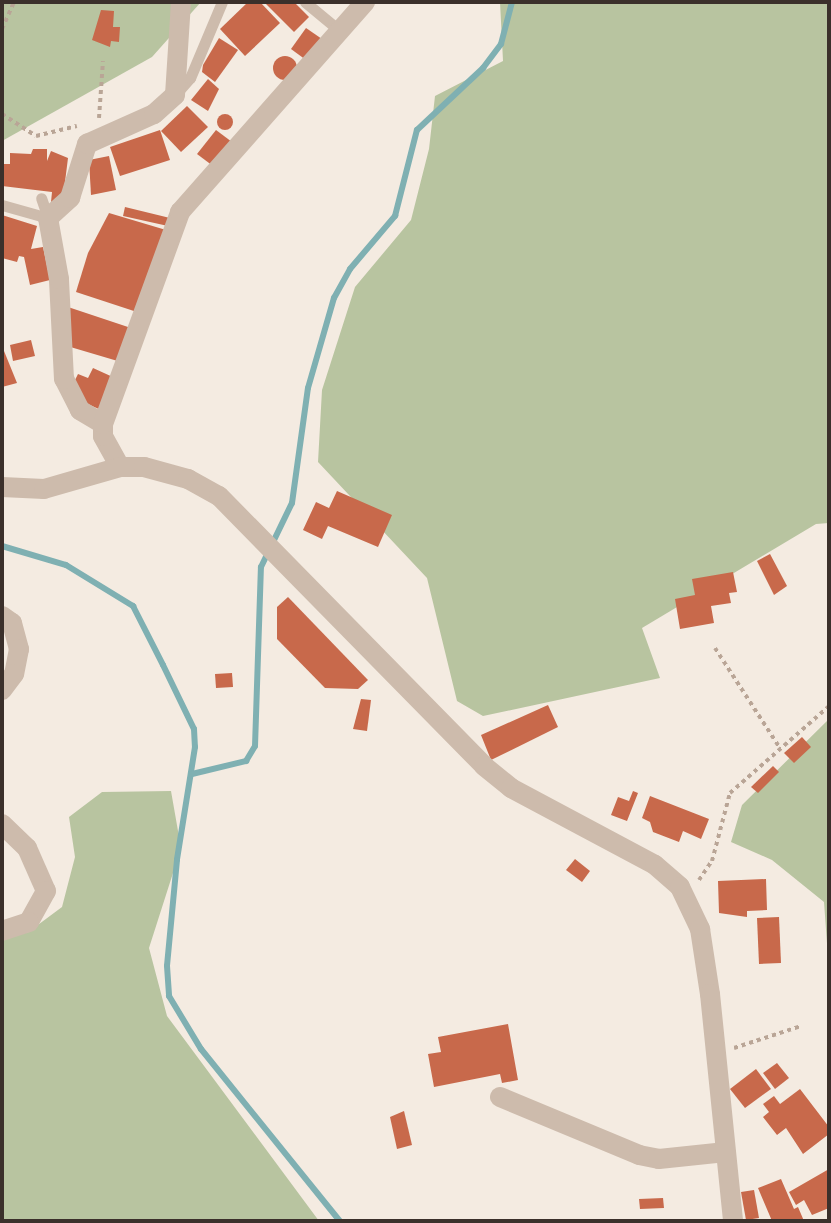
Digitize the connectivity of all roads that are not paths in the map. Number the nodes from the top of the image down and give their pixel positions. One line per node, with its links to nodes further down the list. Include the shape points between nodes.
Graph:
1 (181, 2): 6 (street)
2 (222, 2): 6 (lane, via 190,78)
3 (305, 2): 5 (lane)
4 (365, 2): 5 (street)
5 (340, 31): 10 (street, via 180,212)
6 (175, 95): 9 (street, via 154,114 87,144 70,198)
7 (41, 198): 9 (lane)
8 (2, 205): 9 (lane)
9 (48, 218): 10 (street, via 59,279 64,379 80,410)
10 (103, 424): 11 (street, via 103,436)
11 (120, 467): 12 (street, via 44,489); 18 (street, via 144,467 188,479 219,496 484,766 511,788 655,865 686,897 700,929)
12 (2, 487)
13 (2, 616): 14 (street, via 12,623 19,649 14,674)
14 (2, 690)
15 (2, 824): 16 (street, via 27,848 46,891 29,922)
16 (2, 931)
17 (500, 1097): 18 (street, via 639,1155 659,1159)
18 (726, 1152): 19 (street)
19 (733, 1221)

